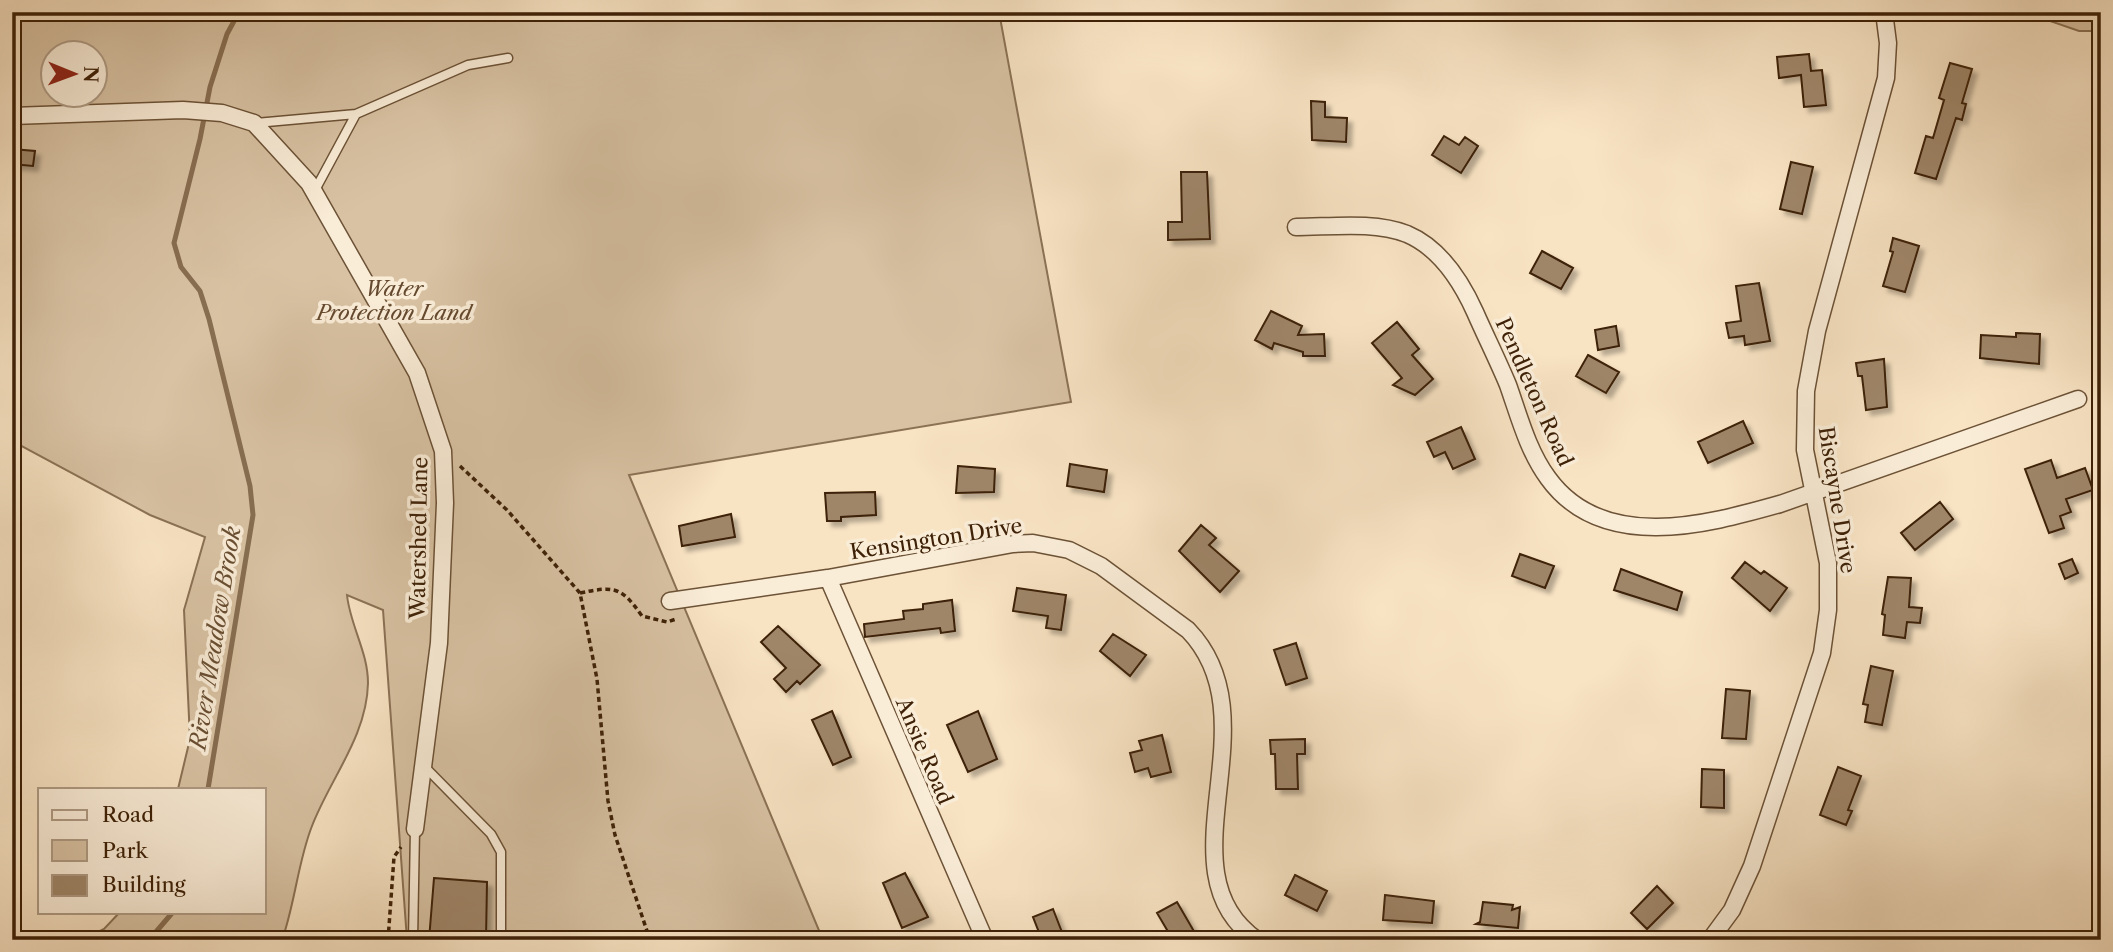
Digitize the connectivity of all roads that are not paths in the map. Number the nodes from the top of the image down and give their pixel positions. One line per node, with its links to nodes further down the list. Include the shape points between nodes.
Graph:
1 (1884, 12): 9 (street, Biscayne Drive, via 1886,78 1817,331 1806,391 1803,433)
2 (508, 58): 3 (lane, via 468,65)
3 (356, 114): 5 (lane); 6 (lane)
4 (12, 116): 5 (street, Watershed Lane, via 184,110 222,113)
5 (254, 124): 6 (street, Watershed Lane)
6 (314, 192): 12 (street, Watershed Lane, via 417,373 443,451 439,643)
7 (1296, 227): 9 (street, Pendleton Road, via 1404,233 1442,259 1468,296 1542,470 1564,496 1586,510 1622,524 1681,527 1732,518)
8 (2078, 399): 9 (street, Pendleton Road)
9 (1813, 492): 18 (street, Biscayne Drive, via 1828,563 1828,610 1820,661 1752,866 1732,910)
10 (828, 578): 11 (street, Kensington Drive); 16 (street, Ansie Road); 17 (street, Kensington Drive, via 1033,543 1083,557 1168,613 1200,642 1219,680 1224,727 1214,822 1215,863 1233,915)
11 (670, 601)
12 (424, 766): 13 (street, Watershed Lane); 15 (lane, via 491,834 501,852)
13 (415, 829): 14 (lane)
14 (412, 940)
15 (500, 940)
16 (985, 940)
17 (1257, 940)
18 (1710, 940)

